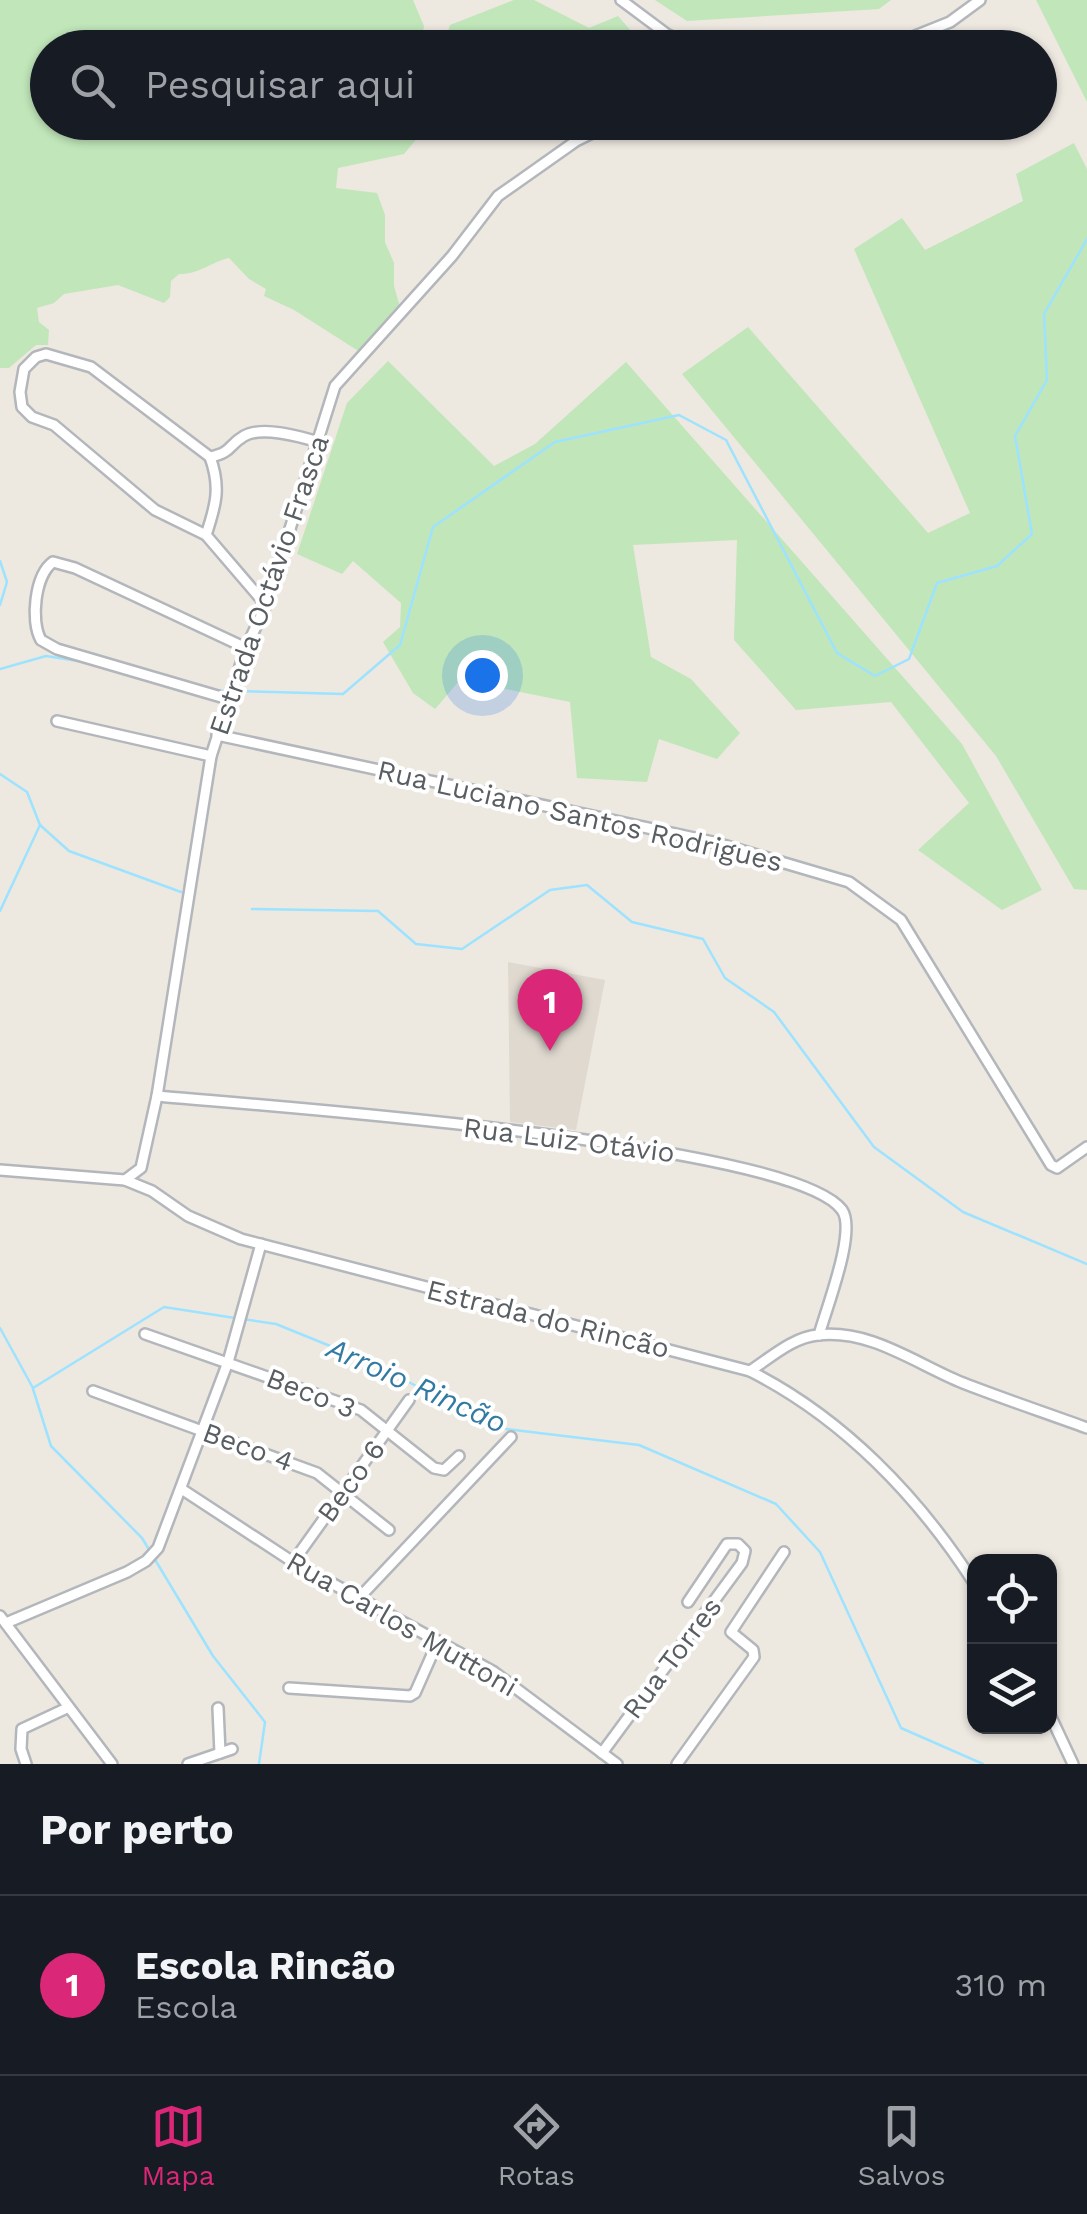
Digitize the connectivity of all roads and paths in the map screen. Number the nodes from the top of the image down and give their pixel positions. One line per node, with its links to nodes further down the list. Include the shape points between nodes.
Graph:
1 (621, 0): 3 (street)
2 (980, 0): 4 (street)
3 (661, 30)
4 (930, 30)
5 (578, 140): 6 (street, Estrada Octávio Frasca, via 498,196 335,386)
6 (318, 442): 7 (street, via 254,432); 9 (street, Estrada Octávio Frasca)
7 (210, 457): 8 (street, via 218,498); 8 (street, via 92,367 46,354 24,369 22,407 54,424 155,510)
8 (206, 535): 9 (street)
9 (266, 605): 10 (street, Estrada Octávio Frasca)
10 (246, 648): 11 (street, Estrada Octávio Frasca); 11 (street, via 75,568 53,562 44,572 34,616 41,640)
11 (228, 699): 13 (street, Estrada Octávio Frasca)
12 (57, 721): 14 (street)
13 (217, 736): 14 (street, Estrada Octávio Frasca); 16 (street, Rua Luciano Santos Rodrigues, via 713,842 848,882 901,920 1051,1165 1057,1168)
14 (211, 756): 15 (street, Estrada Octávio Frasca)
15 (157, 1096): 17 (street, Estrada Octávio Frasca); 23 (street, Rua Luiz Otávio, via 605,1142 696,1157 822,1193 840,1208 848,1227)
16 (1087, 1148)
17 (141, 1168): 19 (street); 20 (street)
18 (0, 1170): 19 (street, Estrada do Rincão)
19 (125, 1180): 20 (street, Estrada do Rincão)
20 (152, 1191): 21 (street, Estrada do Rincão, via 188,1216)
21 (260, 1244): 24 (street); 25 (street, Estrada do Rincão)
22 (145, 1334): 24 (street, Beco 3)
23 (819, 1334): 25 (street); 28 (street, via 876,1342)
24 (228, 1362): 29 (street, Beco 3, via 361,1410); 30 (street)
25 (750, 1371): 38 (street, Estrada do Rincão, via 832,1424 904,1488)
26 (93, 1391): 30 (street, Beco 4)
27 (409, 1400): 29 (street, Beco 6)
28 (1087, 1428)
29 (387, 1430): 32 (street, Beco 3, via 439,1470); 34 (street, Beco 6)
30 (204, 1431): 33 (street); 34 (street, Beco 4, via 317,1473)
31 (511, 1438): 39 (street)
32 (459, 1456)
33 (182, 1490): 37 (street, Rua Carlos Muttoni); 41 (street, via 146,1561)
34 (343, 1494): 35 (street, Beco 4); 37 (street, Beco 6)
35 (389, 1530)
36 (784, 1552): 54 (street, via 732,1628 754,1657)
37 (293, 1562): 39 (street, Rua Carlos Muttoni)
38 (967, 1574)
39 (359, 1598): 42 (street, Rua Carlos Muttoni)
40 (688, 1602): 49 (street, Rua Torres, via 727,1544 738,1544 745,1551 742,1563)
41 (3, 1619): 44 (street)
42 (438, 1641): 43 (street, via 410,1696); 49 (street, Rua Carlos Muttoni, via 494,1672)
43 (289, 1688)
44 (67, 1708): 50 (street, via 22,1728); 51 (street)
45 (218, 1708): 48 (street)
46 (1057, 1730): 55 (street)
47 (232, 1749): 48 (street)
48 (220, 1752): 52 (street)
49 (602, 1752): 53 (street, Rua Carlos Muttoni)
50 (26, 1764)
51 (112, 1764)
52 (188, 1764)
53 (617, 1764)
54 (678, 1764)
55 (1073, 1764)

